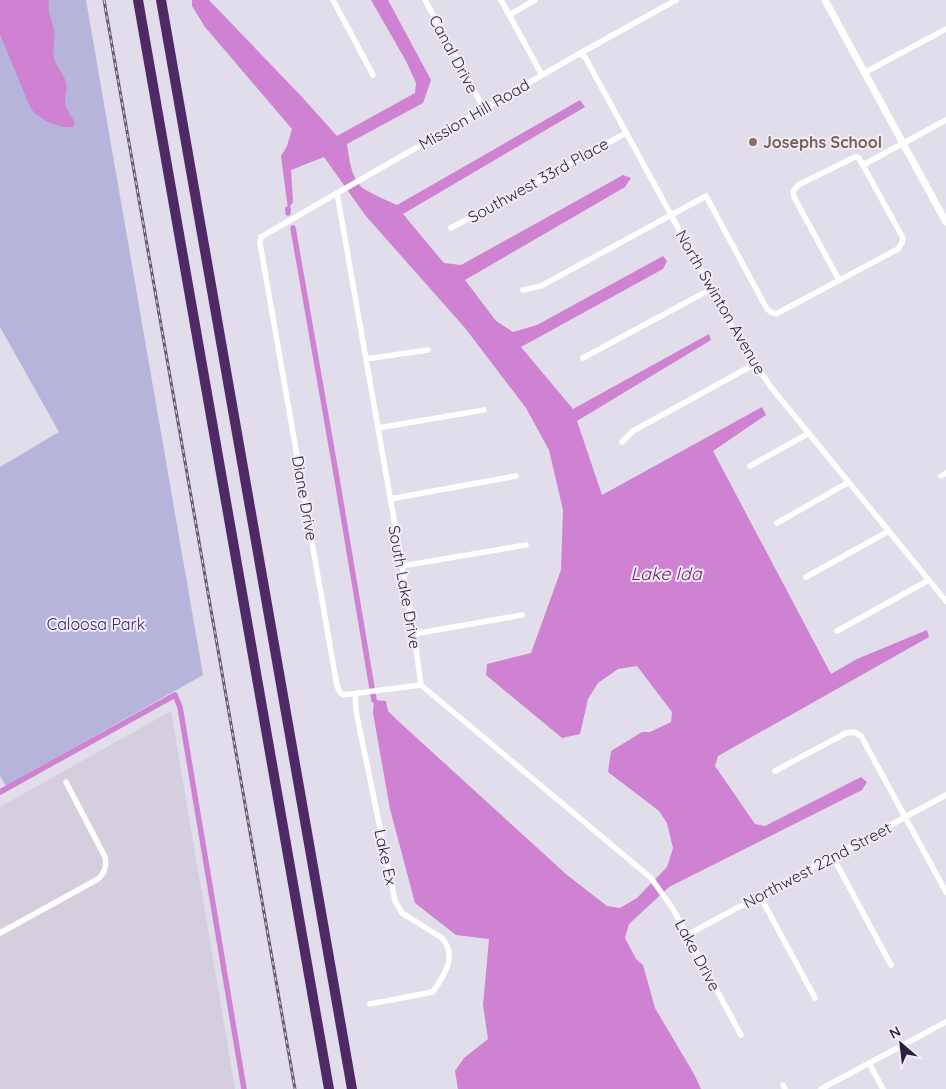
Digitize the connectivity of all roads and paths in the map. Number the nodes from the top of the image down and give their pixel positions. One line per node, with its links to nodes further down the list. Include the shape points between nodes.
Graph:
1 (138, 0): 69 (highway)
2 (161, 0): 70 (highway)
3 (333, 0): 15 (street)
4 (425, 0): 17 (street, Canal Drive)
5 (501, 0): 11 (street)
6 (535, 0): 11 (street)
7 (658, 0): 10 (street)
8 (676, 0): 10 (street, Mission Hill Road)
9 (825, 0): 14 (street)
10 (662, 7): 13 (street, Mission Hill Road)
11 (509, 15): 16 (street)
12 (946, 29): 14 (street)
13 (581, 54): 16 (street, Mission Hill Road); 19 (street, North Swinton Avenue)
14 (864, 73): 20 (street)
15 (373, 75)
16 (542, 75): 17 (street, Mission Hill Road)
17 (484, 109): 22 (street, Mission Hill Road)
18 (946, 120): 20 (street)
19 (626, 133): 23 (street, North Swinton Avenue); 25 (street, Southwest 33rd Place)
20 (903, 143): 21 (street); 24 (street)
21 (863, 165): 27 (street, via 903,238 902,243); 27 (street, via 859,158 851,158 798,185 794,191 794,197)
22 (337, 193): 26 (street, Mission Hill Road); 32 (street, South Lake Drive)
23 (670, 214): 27 (street, via 706,196 767,309 776,314); 28 (street, North Swinton Avenue); 29 (street, via 541,286)
24 (946, 222)
25 (451, 228)
26 (274, 230): 53 (street, Diane Drive, via 261,237 260,243 336,676 343,695)
27 (840, 280)
28 (711, 289): 31 (street); 33 (street, North Swinton Avenue)
29 (523, 290)
30 (428, 350): 32 (street)
31 (583, 358)
32 (366, 359): 35 (street, South Lake Drive)
33 (754, 364): 36 (street, North Swinton Avenue); 37 (street, via 633,430)
34 (484, 410): 35 (street)
35 (378, 428): 41 (street, South Lake Drive)
36 (809, 433): 38 (street); 40 (street, North Swinton Avenue)
37 (622, 442)
38 (750, 466)
39 (516, 476): 41 (street)
40 (849, 482): 42 (street); 43 (street, North Swinton Avenue)
41 (390, 499): 45 (street, South Lake Drive)
42 (777, 523)
43 (889, 531): 46 (street); 47 (street, North Swinton Avenue)
44 (526, 545): 45 (street)
45 (402, 566): 51 (street, South Lake Drive)
46 (806, 577)
47 (929, 580): 48 (street, North Swinton Avenue); 50 (street)
48 (946, 601)
49 (522, 615): 51 (street)
50 (838, 631)
51 (414, 634): 52 (street, South Lake Drive)
52 (421, 685): 53 (street); 62 (street, Lake Drive, via 651,878)
53 (355, 694): 65 (street, Lake Ex, via 356,712 396,901 402,913 442,938 450,951 447,970 433,992)
54 (775, 771): 57 (street, via 846,733 858,733)
55 (66, 782): 61 (street, via 105,857 103,874)
56 (946, 796): 57 (street, Northwest 22nd Street)
57 (906, 817): 58 (street, Northwest 22nd Street); 59 (street)
58 (833, 857): 60 (street, Northwest 22nd Street); 63 (street)
59 (946, 892)
60 (760, 896): 62 (street, Northwest 22nd Street); 64 (street)
61 (0, 933)
62 (687, 935): 67 (street, Lake Drive)
63 (891, 965)
64 (815, 998)
65 (370, 1004)
66 (946, 1022): 68 (street)
67 (741, 1035)
68 (869, 1063): 71 (street); 72 (street)
69 (328, 1089)
70 (352, 1089)
71 (821, 1089)
72 (883, 1089)

